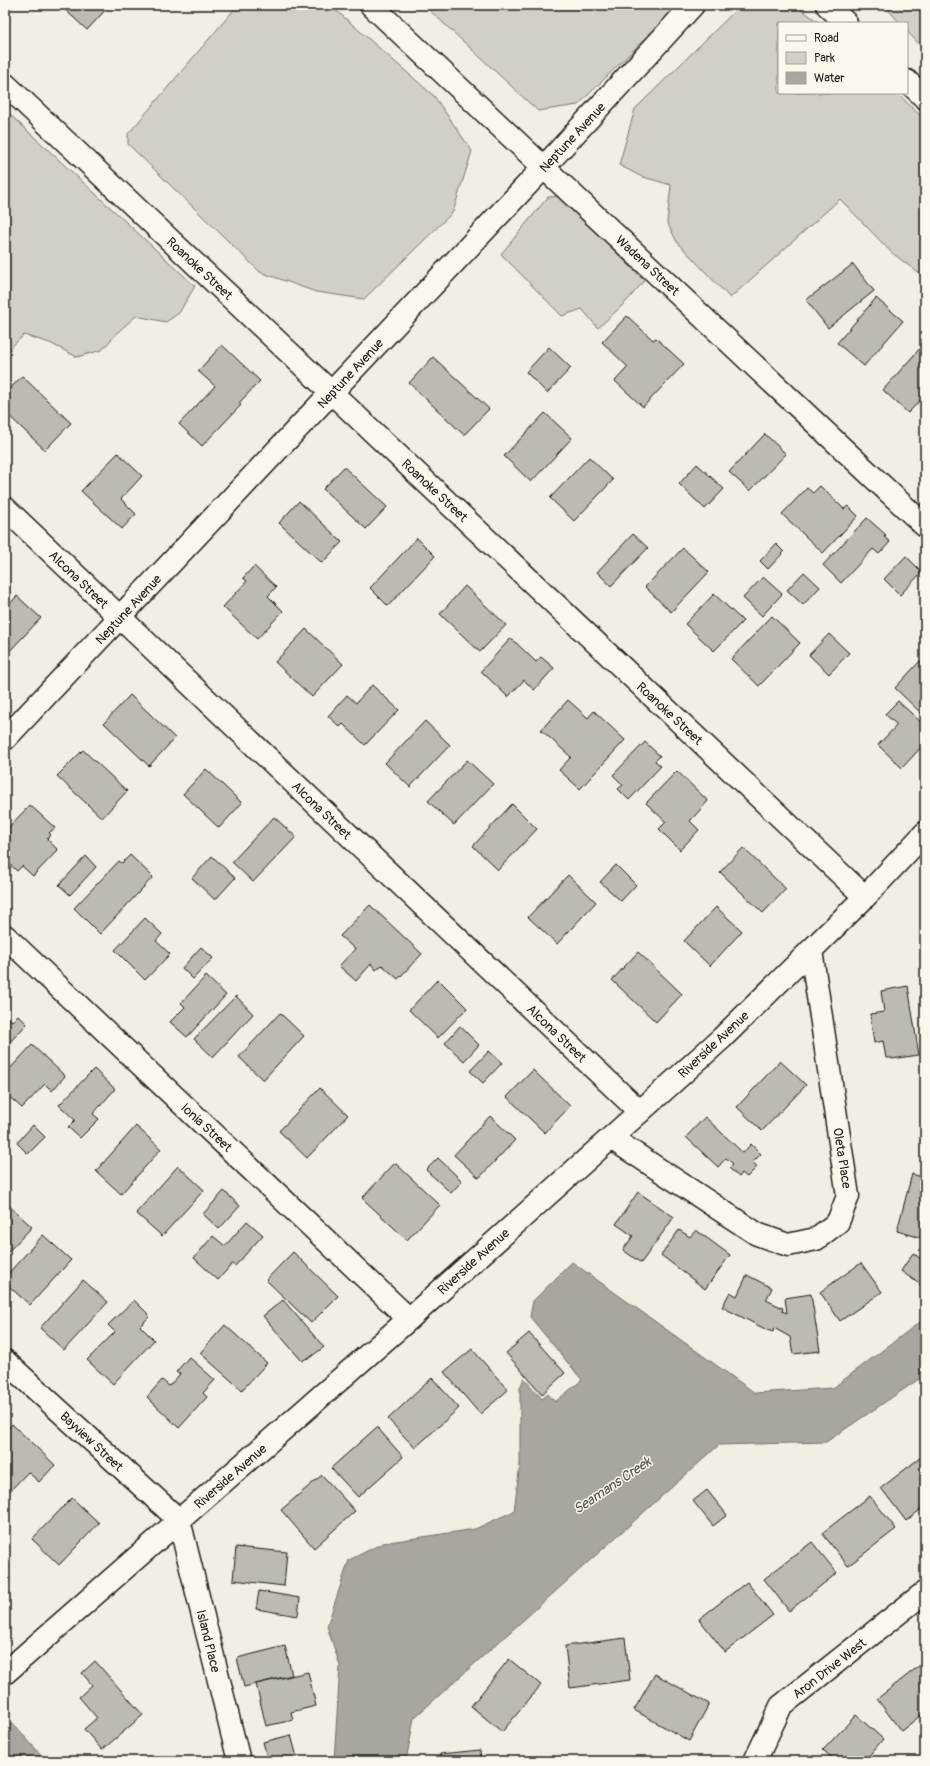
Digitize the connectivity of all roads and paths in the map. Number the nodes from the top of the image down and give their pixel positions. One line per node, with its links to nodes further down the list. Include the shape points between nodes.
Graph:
1 (371, 5): 8 (street, Wadena Street)
2 (693, 5): 8 (street, Neptune Avenue)
3 (827, 5): 4 (street)
4 (845, 22)
5 (908, 82): 7 (street)
6 (5, 84): 9 (street, Roanoke Street)
7 (925, 98)
8 (544, 167): 9 (street, Neptune Avenue); 11 (street, Wadena Street)
9 (332, 393): 12 (street, Neptune Avenue); 15 (street, Roanoke Street)
10 (5, 508): 12 (street, Alcona Street)
11 (925, 526)
12 (119, 618): 13 (street, Neptune Avenue); 18 (street, Alcona Street)
13 (5, 739)
14 (925, 833): 15 (street, Riverside Avenue)
15 (865, 897): 17 (street, Riverside Avenue)
16 (5, 936): 20 (street, Ionia Street)
17 (811, 950): 18 (street, Riverside Avenue, via 722,1038); 19 (street, Oleta Place, via 848,1196 838,1222 816,1239 788,1245 757,1234)
18 (640, 1112): 19 (street, Riverside Avenue)
19 (611, 1138): 20 (street, Riverside Avenue)
20 (409, 1319): 22 (street, Riverside Avenue)
21 (5, 1361): 22 (street, Bayview Street)
22 (179, 1520): 24 (street, Riverside Avenue); 25 (street, Island Place)
23 (925, 1592): 26 (street, Aron Drive West, via 781,1706)
24 (5, 1673)
25 (238, 1761)
26 (755, 1761)

